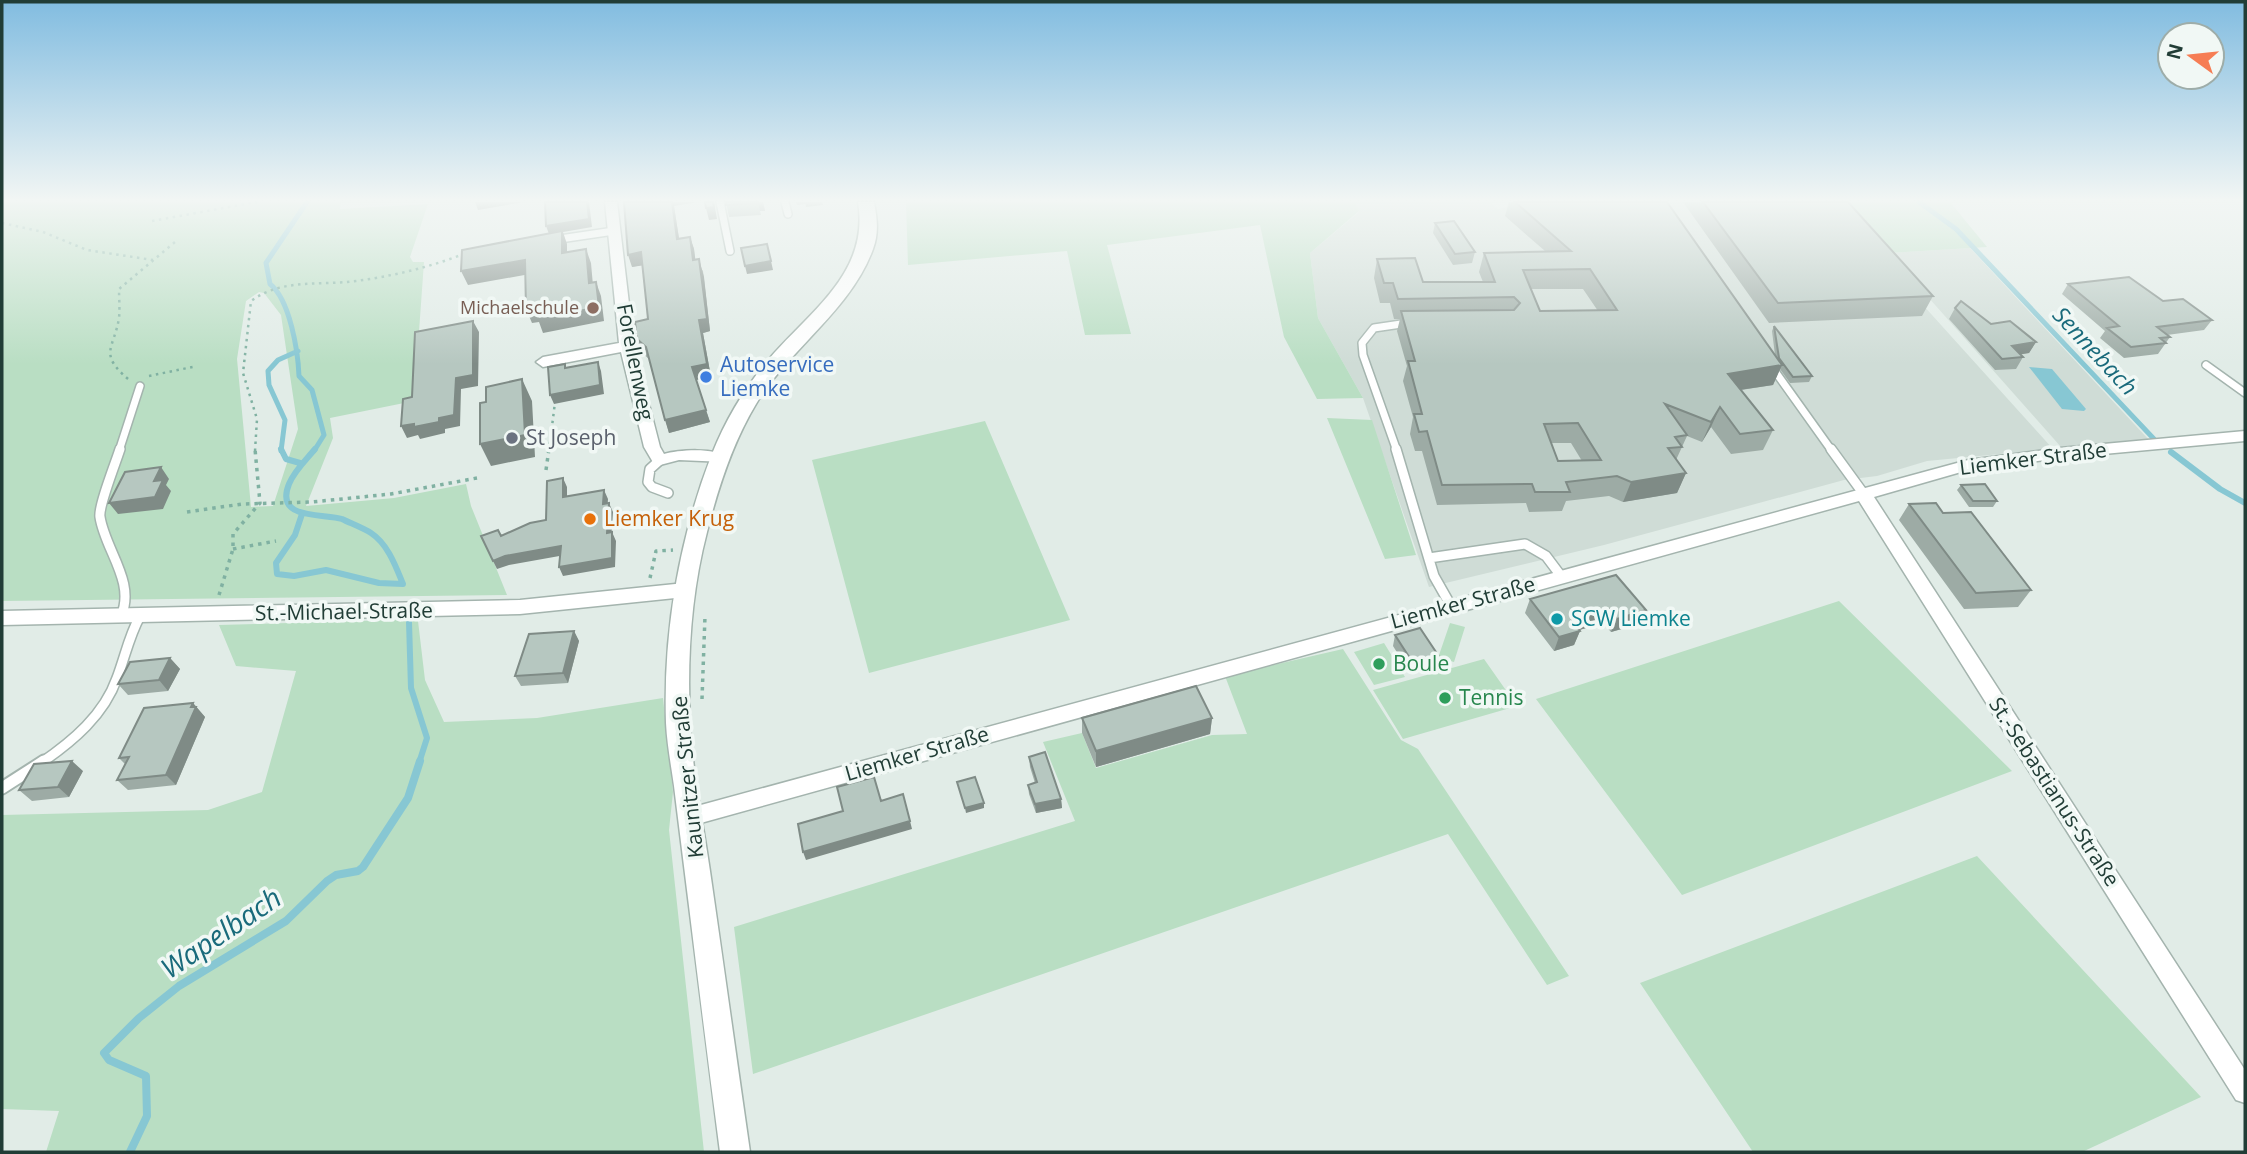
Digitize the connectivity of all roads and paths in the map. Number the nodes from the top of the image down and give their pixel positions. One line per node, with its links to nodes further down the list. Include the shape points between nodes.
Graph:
1 (126, 256): 6 (path)
2 (158, 256): 6 (path)
3 (459, 256): 23 (path, via 354,281 282,286 255,297 249,306 243,373 257,419 254,461)
4 (617, 256): 8 (street, Forellenweg)
5 (863, 256): 17 (street, Kaunitzer Straße, via 846,284 773,366)
6 (153, 260): 13 (path, via 119,289 118,323 108,349 119,373)
7 (1420, 323): 28 (lane, via 1378,326 1362,343)
8 (627, 346): 10 (street); 18 (street, Forellenweg, via 652,447)
9 (1767, 359): 22 (lane)
10 (543, 362)
11 (2206, 365): 14 (lane)
12 (197, 366): 13 (path, via 147,376)
13 (140, 386): 35 (lane, via 99,515 126,592)
14 (2245, 393)
15 (555, 396): 19 (path)
16 (2245, 436): 22 (street, Liemker Straße, via 1993,460)
17 (719, 458): 18 (street, via 679,455); 30 (street, Kaunitzer Straße, via 700,516)
18 (660, 460): 21 (lane, via 650,469 648,482)
19 (547, 470)
20 (477, 478): 23 (path, via 391,494)
21 (667, 493)
22 (1863, 493): 29 (street, Liemker Straße); 41 (street, St.-Sebastianus-Straße)
23 (260, 503): 24 (path); 26 (path, via 233,534)
24 (187, 512)
25 (276, 541): 26 (path)
26 (233, 549): 34 (path)
27 (656, 551): 31 (path)
28 (1429, 558): 29 (lane, via 1525,544 1537,547); 32 (lane)
29 (1561, 576): 32 (street, Liemker Straße)
30 (685, 590): 31 (street, St.-Michael-Straße); 40 (street, Kaunitzer Straße, via 677,664 678,724)
31 (647, 594): 34 (street, St.-Michael-Straße, via 520,607)
32 (1451, 606): 40 (street, Liemker Straße)
33 (705, 611): 38 (path)
34 (213, 614): 36 (street, St.-Michael-Straße)
35 (121, 616): 36 (street, St.-Michael-Straße); 37 (street, St.-Michael-Straße)
36 (140, 616): 39 (lane, via 132,628 121,672 99,713 55,753)
37 (2, 618)
38 (702, 703)
39 (2, 788)
40 (690, 817): 42 (street, Kaunitzer Straße)
41 (2245, 1091)
42 (735, 1152)

